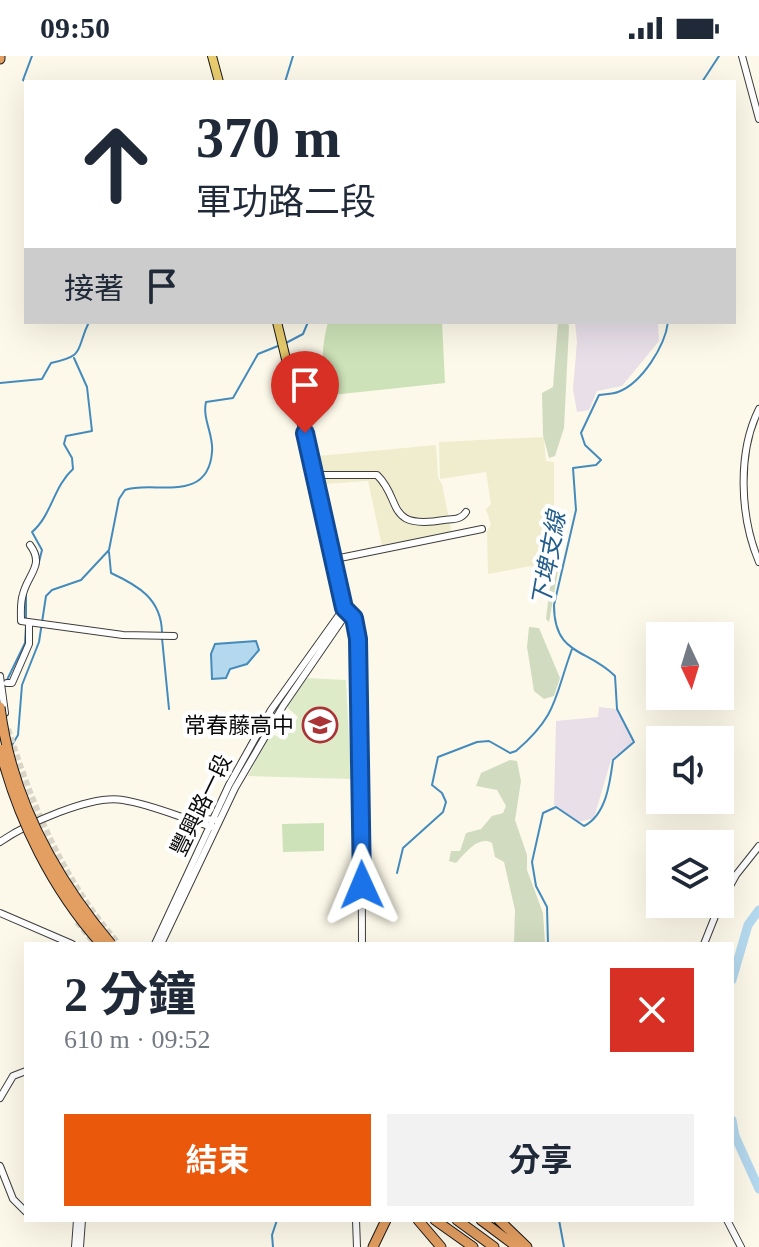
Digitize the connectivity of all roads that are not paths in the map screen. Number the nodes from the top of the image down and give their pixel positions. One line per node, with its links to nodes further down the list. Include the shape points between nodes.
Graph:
1 (212, 56): 3 (main road)
2 (742, 56): 4 (street)
3 (218, 80)
4 (759, 119)
5 (278, 324): 7 (main road)
6 (759, 409): 12 (street, via 745,470 747,519)
7 (315, 475): 8 (street, via 377,475 394,509 418,521 460,518); 11 (main road)
8 (466, 512)
9 (482, 529): 11 (street)
10 (30, 545): 14 (street, via 37,567 21,598 21,621)
11 (335, 559): 13 (main road)
12 (759, 562)
13 (344, 608): 21 (street, 豐興路一段, via 271,710); 32 (street, via 354,618 361,659)
14 (37, 625): 15 (street); 17 (street, via 12,683)
15 (174, 636)
16 (0, 676): 19 (street)
17 (7, 683)
18 (0, 707): 29 (highway, bridge, via 38,834 63,880)
19 (6, 724)
20 (0, 749): 28 (highway, bridge, via 17,806 44,863)
21 (215, 823): 22 (street, via 106,799); 30 (street, 豐興路一段); 31 (street, 豐興路一段)
22 (0, 842)
23 (759, 846): 24 (street)
24 (734, 879)
25 (0, 913): 27 (street)
26 (714, 918): 33 (street)
27 (67, 942)
28 (100, 942)
29 (110, 942)
30 (156, 942)
31 (162, 942)
32 (362, 942)
33 (705, 942)
34 (24, 1072): 35 (street, via 13,1076)
35 (0, 1098)
36 (0, 1166): 37 (street, via 13,1199)
37 (24, 1210)
38 (80, 1222): 48 (street)
39 (356, 1222): 49 (street)
40 (385, 1222): 50 (highway)
41 (420, 1222): 51 (highway)
42 (436, 1222): 52 (highway)
43 (460, 1222): 53 (highway)
44 (466, 1222): 54 (street)
45 (484, 1222): 55 (highway)
46 (501, 1222): 56 (highway)
47 (728, 1222): 57 (street)
48 (77, 1247)
49 (357, 1247)
50 (373, 1247)
51 (441, 1247)
52 (470, 1247)
53 (494, 1247)
54 (501, 1247)
55 (517, 1247)
56 (527, 1247)
57 (741, 1247)

